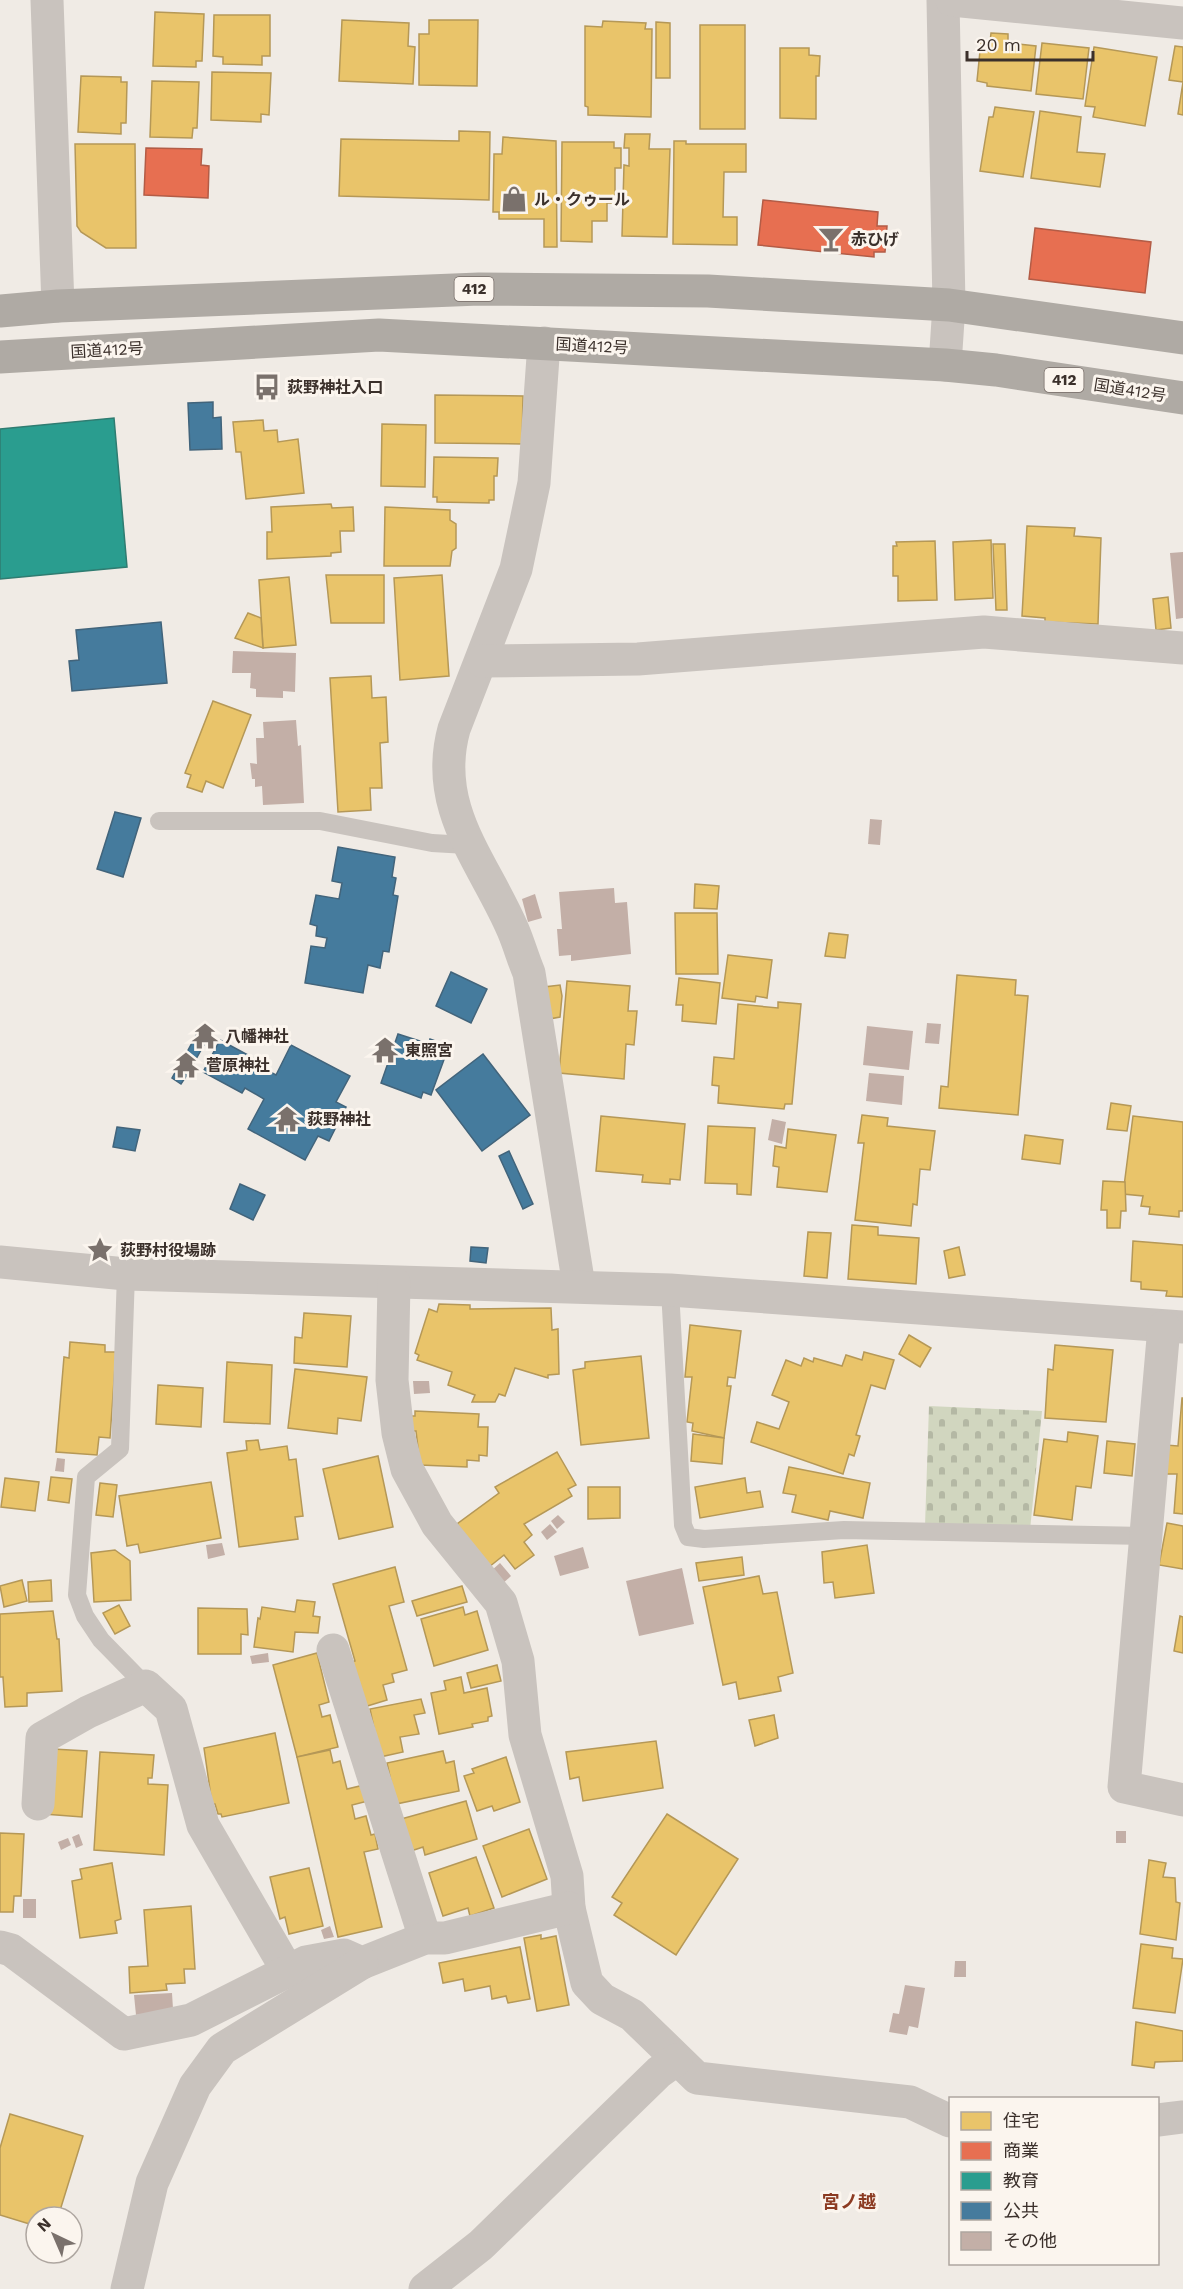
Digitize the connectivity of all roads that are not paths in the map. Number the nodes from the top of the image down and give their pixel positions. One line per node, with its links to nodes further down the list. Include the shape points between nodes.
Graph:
1 (47, 0): 6 (street)
2 (943, 0): 5 (street)
3 (952, 0): 4 (street)
4 (1183, 23)
5 (949, 305): 6 (highway, 412, via 708,291 479,289); 8 (highway, 412); 11 (street)
6 (58, 306): 7 (highway, 412)
7 (0, 311)
8 (1183, 338)
9 (544, 343): 10 (highway, 国道412号 / 412, via 378,336); 11 (highway, 国道412号 / 412); 14 (street, via 534,483 516,568)
10 (0, 357)
11 (945, 365): 12 (highway, 国道412号 / 412)
12 (1183, 398)
13 (1183, 648): 14 (street, via 984,632 638,659)
14 (482, 661): 16 (street, via 447,754 447,775)
15 (159, 821): 16 (lane, via 320,821 432,843)
16 (468, 845): 20 (street, via 513,929 529,974)
17 (0, 1263): 18 (street)
18 (126, 1274): 19 (street); 25 (lane, via 120,1449 86,1477 77,1595 101,1640)
19 (394, 1283): 20 (street); 28 (street, via 392,1380 407,1469 437,1524 501,1603 518,1661 525,1735 567,1876)
20 (579, 1286): 21 (street)
21 (669, 1290): 22 (street); 23 (lane, via 683,1526 688,1537 844,1530)
22 (1173, 1327): 23 (street)
23 (1146, 1536): 26 (street, via 1124,1787)
24 (333, 1650): 29 (street)
25 (146, 1686): 27 (street, via 42,1738); 32 (street, via 171,1708 203,1825)
26 (1183, 1800)
27 (38, 1804)
28 (569, 1908): 29 (street, via 445,1938); 33 (street, via 586,1983 602,2000 632,2015)
29 (425, 1938): 31 (street)
30 (0, 1947): 32 (street, via 11,1950 124,2034 191,2020)
31 (362, 1963): 32 (street, via 344,1955); 37 (street, via 222,2049 195,2086 152,2183)
32 (287, 1970)
33 (676, 2060): 35 (street, via 697,2078 910,2102); 38 (street, via 481,2245)
34 (1183, 2117): 36 (street)
35 (949, 2120)
36 (1159, 2120)
37 (127, 2289)
38 (425, 2289)

